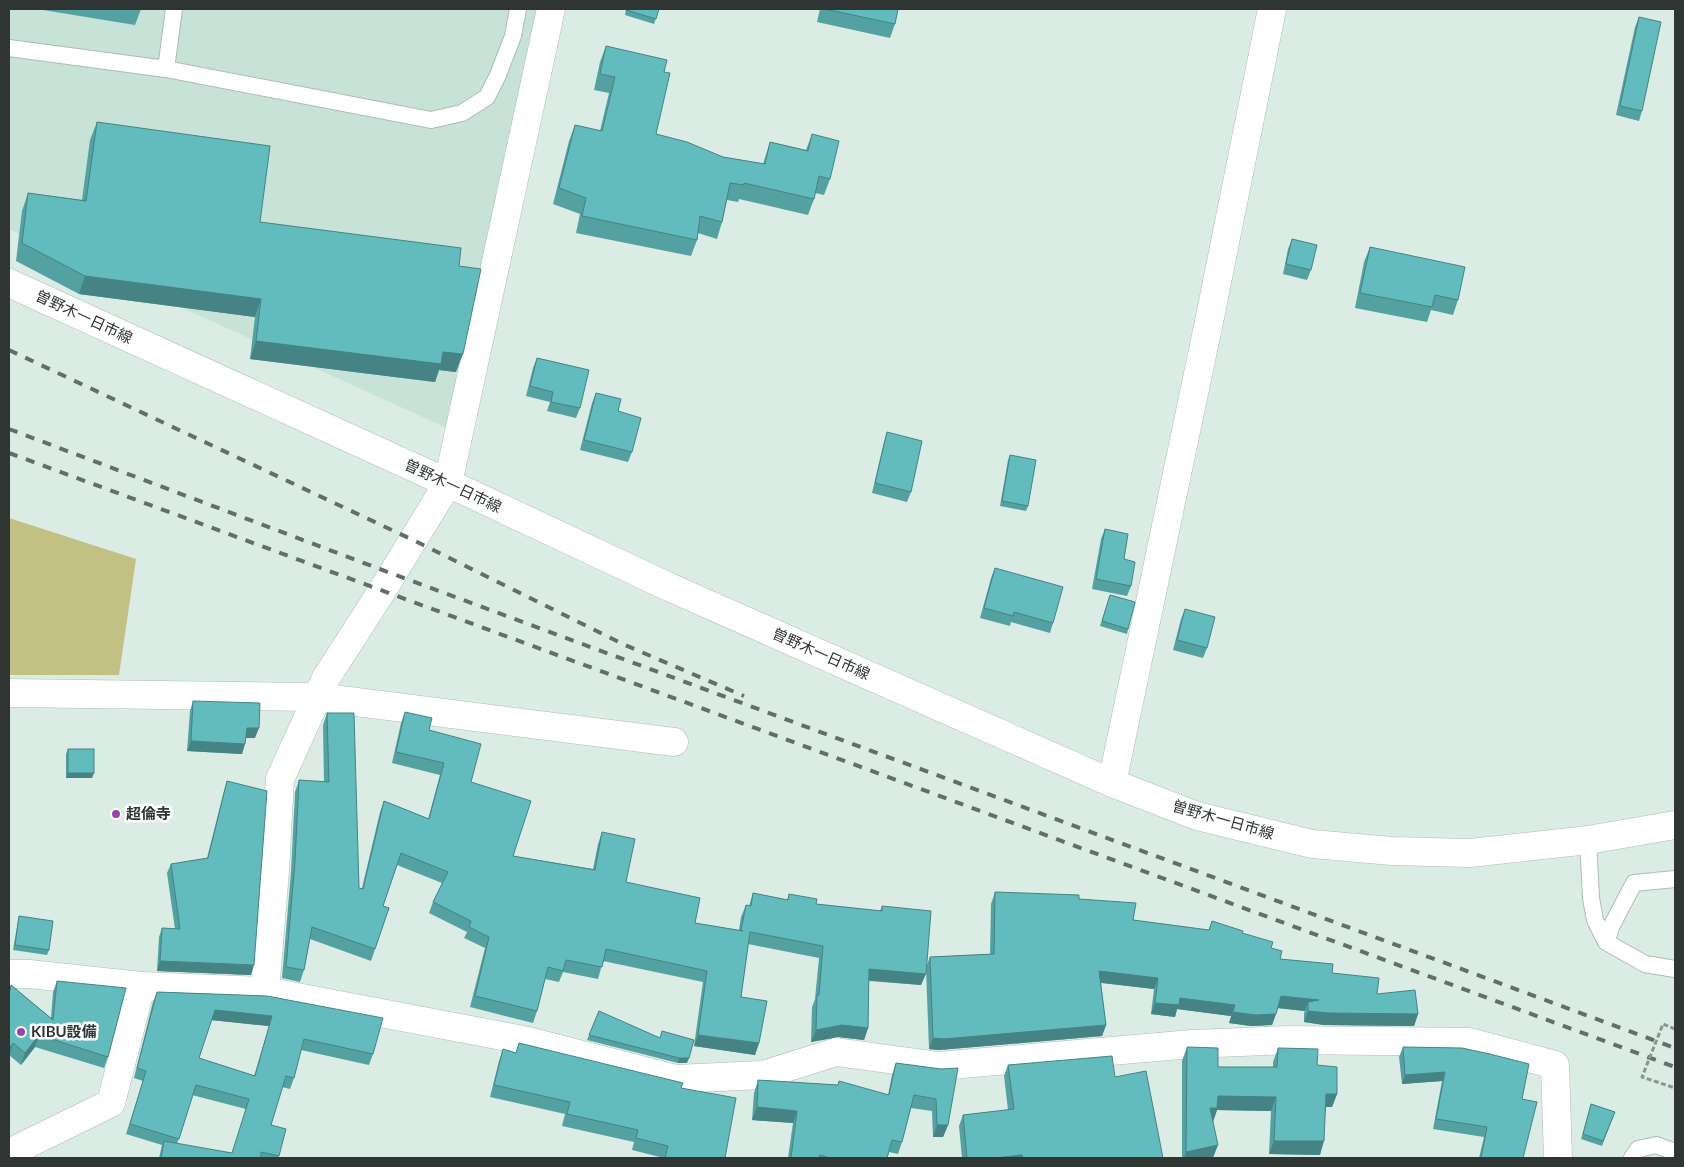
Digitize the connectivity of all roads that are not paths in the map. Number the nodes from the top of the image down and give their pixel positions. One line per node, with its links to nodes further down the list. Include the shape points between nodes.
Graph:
1 (174, 9): 6 (lane)
2 (518, 9): 6 (lane, via 513,36 486,97 462,113 431,120)
3 (551, 9): 8 (street)
4 (1272, 9): 12 (street)
5 (9, 48): 6 (lane)
6 (166, 69)
7 (9, 283): 8 (street, 曽野木一日市線)
8 (448, 483): 10 (street); 12 (street, 曽野木一日市線, via 670,587)
9 (9, 693): 10 (street)
10 (317, 697): 11 (street); 20 (street, via 280,779)
11 (674, 742)
12 (1112, 783): 14 (street, 曽野木一日市線, via 1197,816 1312,844 1470,853)
13 (1675, 825): 14 (street, 曽野木一日市線)
14 (1588, 840): 16 (lane, via 1591,898 1595,920)
15 (1675, 879): 16 (lane, via 1634,883)
16 (1606, 942): 17 (lane, via 1645,964)
17 (1675, 969)
18 (9, 974): 19 (street)
19 (141, 986): 20 (street); 22 (street, via 110,1104)
20 (265, 991): 23 (street, via 528,1041 676,1078 763,1075 836,1052 939,1066 1192,1044 1288,1040 1469,1042 1555,1065)
21 (1675, 1152): 24 (lane, via 1656,1145 1638,1149)
22 (9, 1153)
23 (1558, 1158)
24 (1632, 1158)

